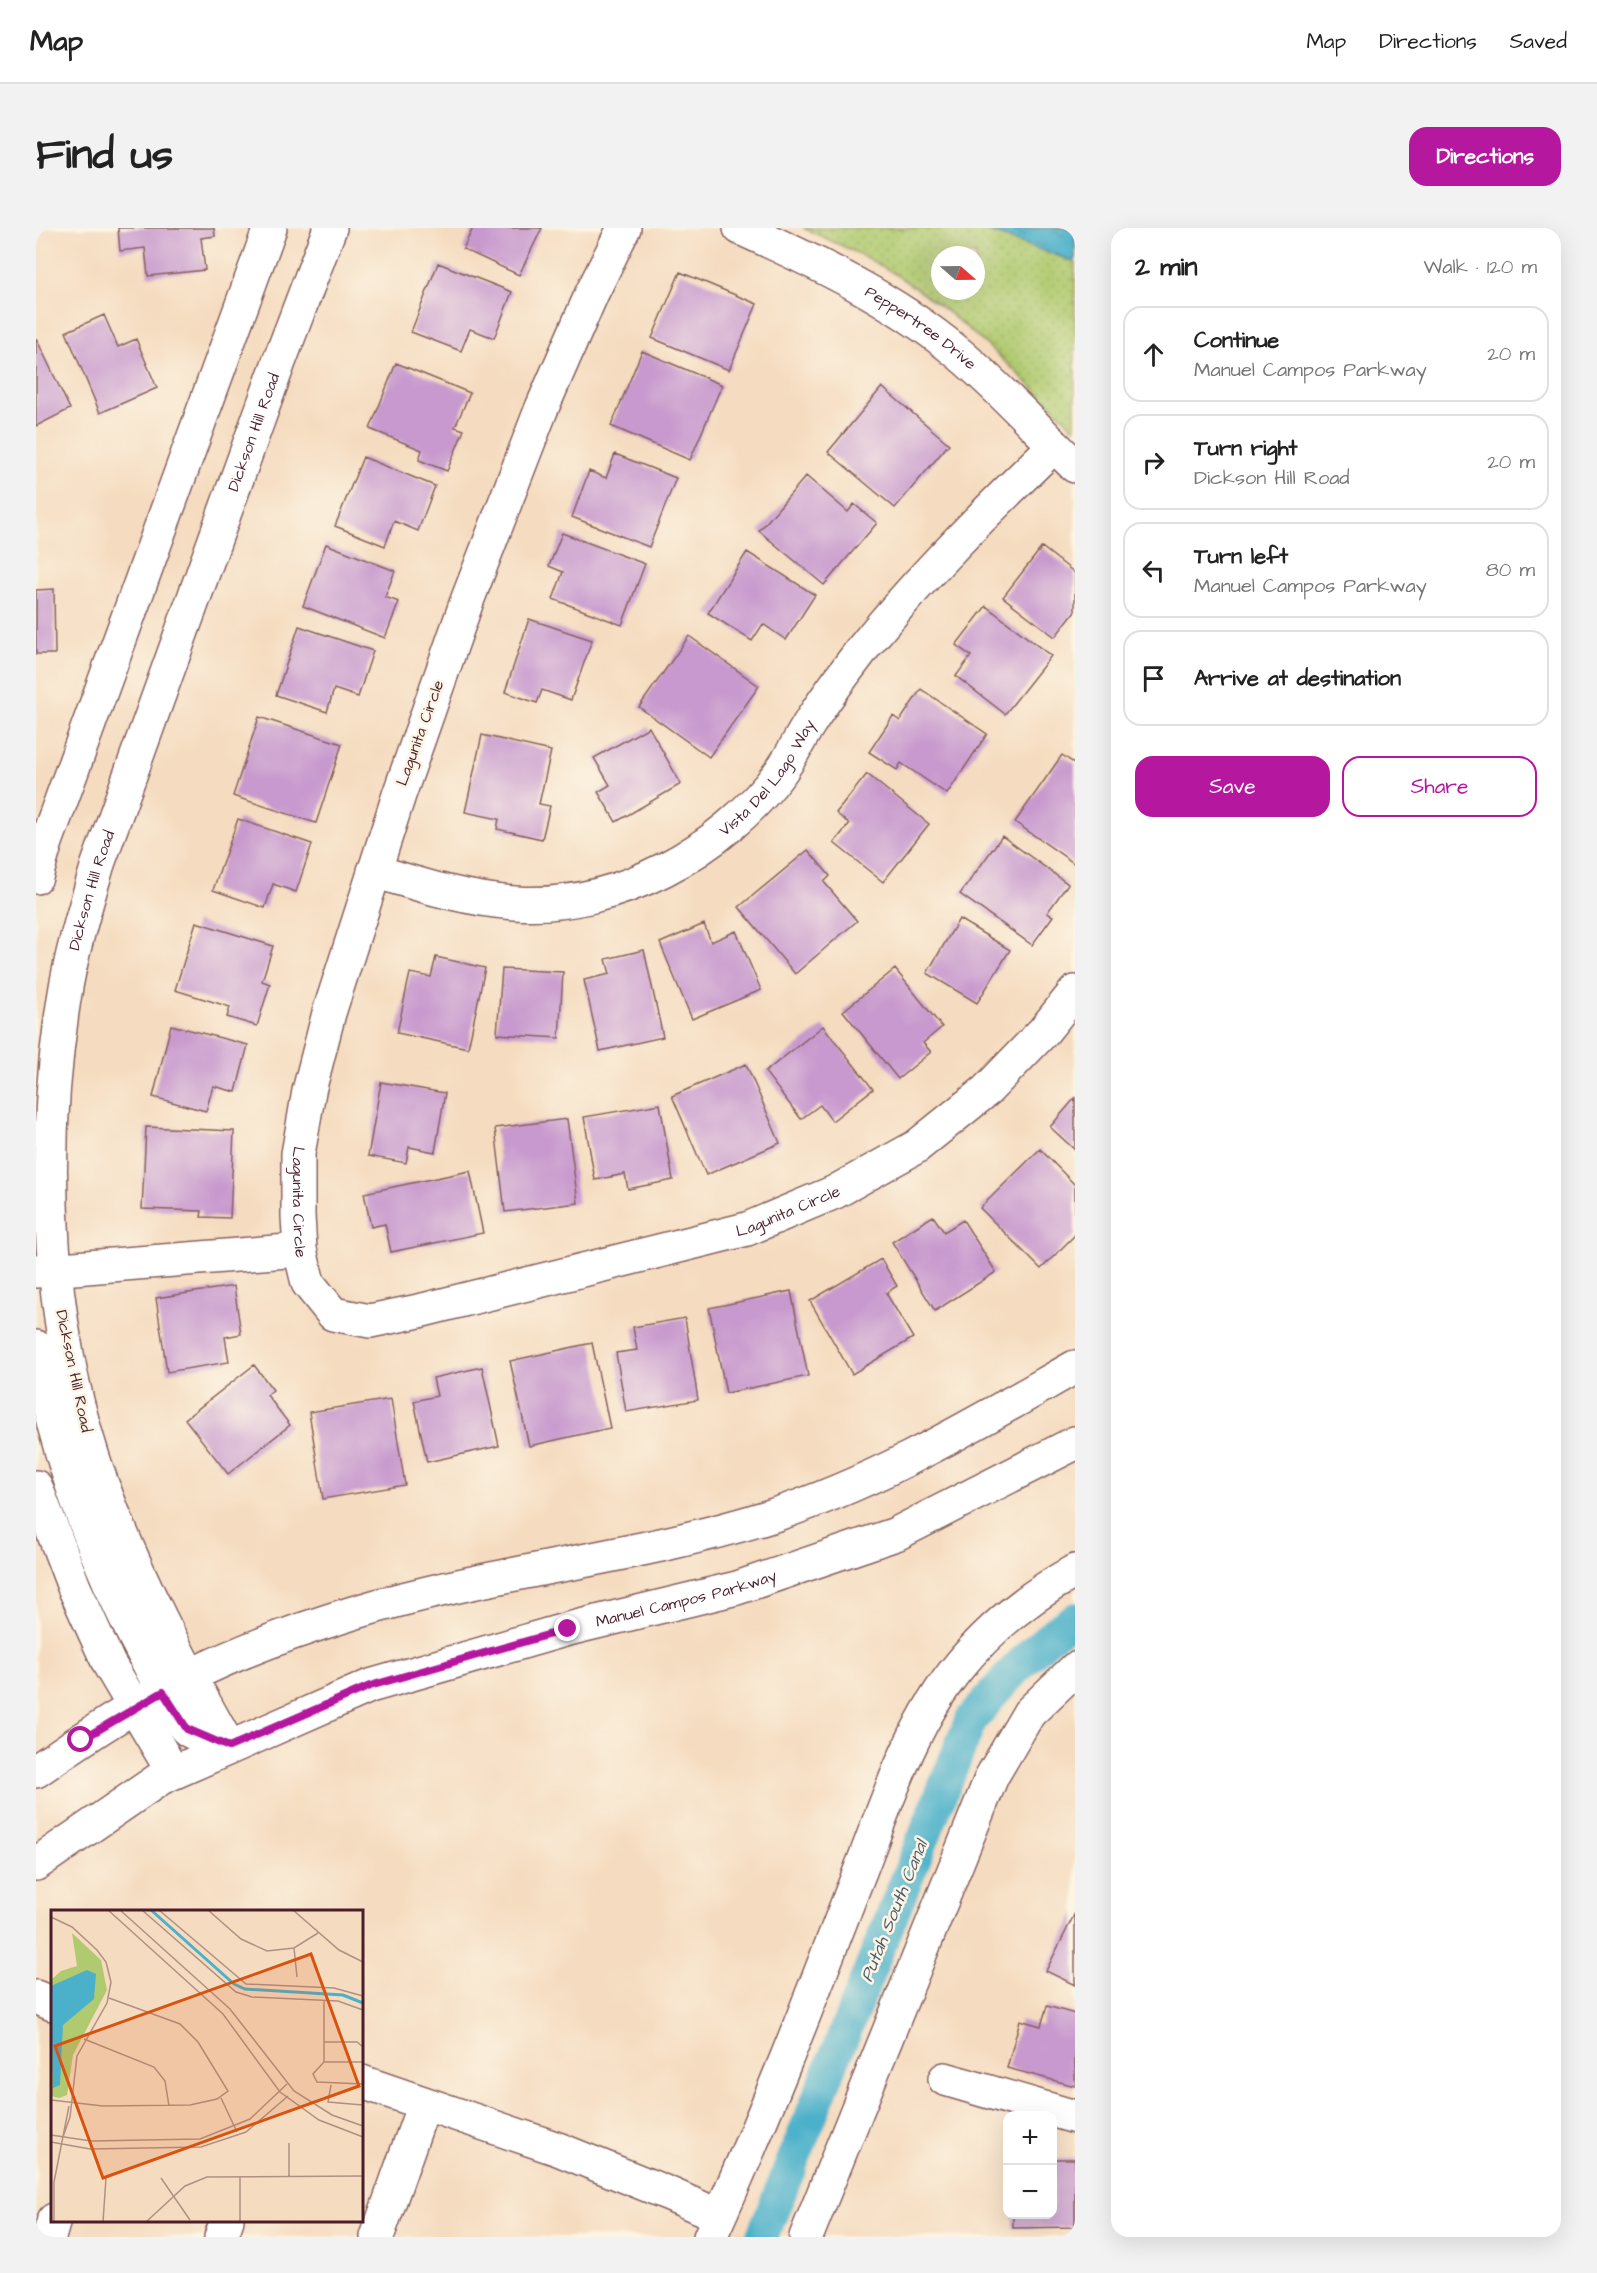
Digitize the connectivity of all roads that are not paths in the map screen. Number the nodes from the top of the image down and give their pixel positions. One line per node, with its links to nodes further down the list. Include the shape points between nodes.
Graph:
1 (270, 228): 7 (street)
2 (330, 228): 10 (street, Dickson Hill Road, via 102,853 80,925 64,997 50,1134 51,1205)
3 (624, 228): 6 (street, Lagunita Circle, via 591,293 541,410 464,612)
4 (740, 228): 5 (street, Peppertree Drive, via 854,282 906,314 957,352)
5 (1064, 456): 6 (street, Vista Del Lago Way, via 934,564 810,722 781,771 737,821 685,860 626,887 561,902 517,904 471,898)
6 (374, 871): 9 (street, Lagunita Circle, via 309,1091 298,1154)
7 (36, 877)
8 (1075, 992): 9 (street, Lagunita Circle, via 987,1090 916,1147 835,1192 747,1229 370,1321 333,1314 308,1283)
9 (300, 1250): 10 (street)
10 (46, 1271): 17 (street, Dickson Hill Road, via 102,1482)
11 (36, 1347): 17 (street, Dickson Hill Road, via 46,1400 72,1490 105,1573 139,1647)
12 (1075, 1367): 17 (street, via 934,1447 818,1499 720,1531 474,1583 354,1613 266,1644)
13 (1075, 1443): 19 (street, Manuel Campos Parkway, via 896,1534 737,1588 568,1629 370,1686)
14 (36, 1486): 18 (street, via 74,1587 108,1664)
15 (1075, 1571): 31 (street, via 999,1624 959,1665 923,1717 801,2023)
16 (1075, 1669): 35 (street, via 1029,1713 992,1776)
17 (176, 1684): 18 (street); 19 (street, Dickson Hill Road)
18 (134, 1708): 20 (street); 21 (street)
19 (229, 1747): 21 (street, Manuel Campos Parkway)
20 (36, 1771)
21 (173, 1772): 22 (street, Manuel Campos Parkway)
22 (36, 1864)
23 (36, 1997): 24 (street)
24 (51, 2004)
25 (945, 2079): 28 (street)
26 (363, 2082): 27 (street)
27 (424, 2104): 31 (street, via 558,2149 672,2195); 34 (street)
28 (1075, 2118)
29 (53, 2222): 32 (street)
30 (226, 2222): 33 (street)
31 (714, 2227)
32 (49, 2237)
33 (221, 2237)
34 (377, 2237)
35 (806, 2237)

